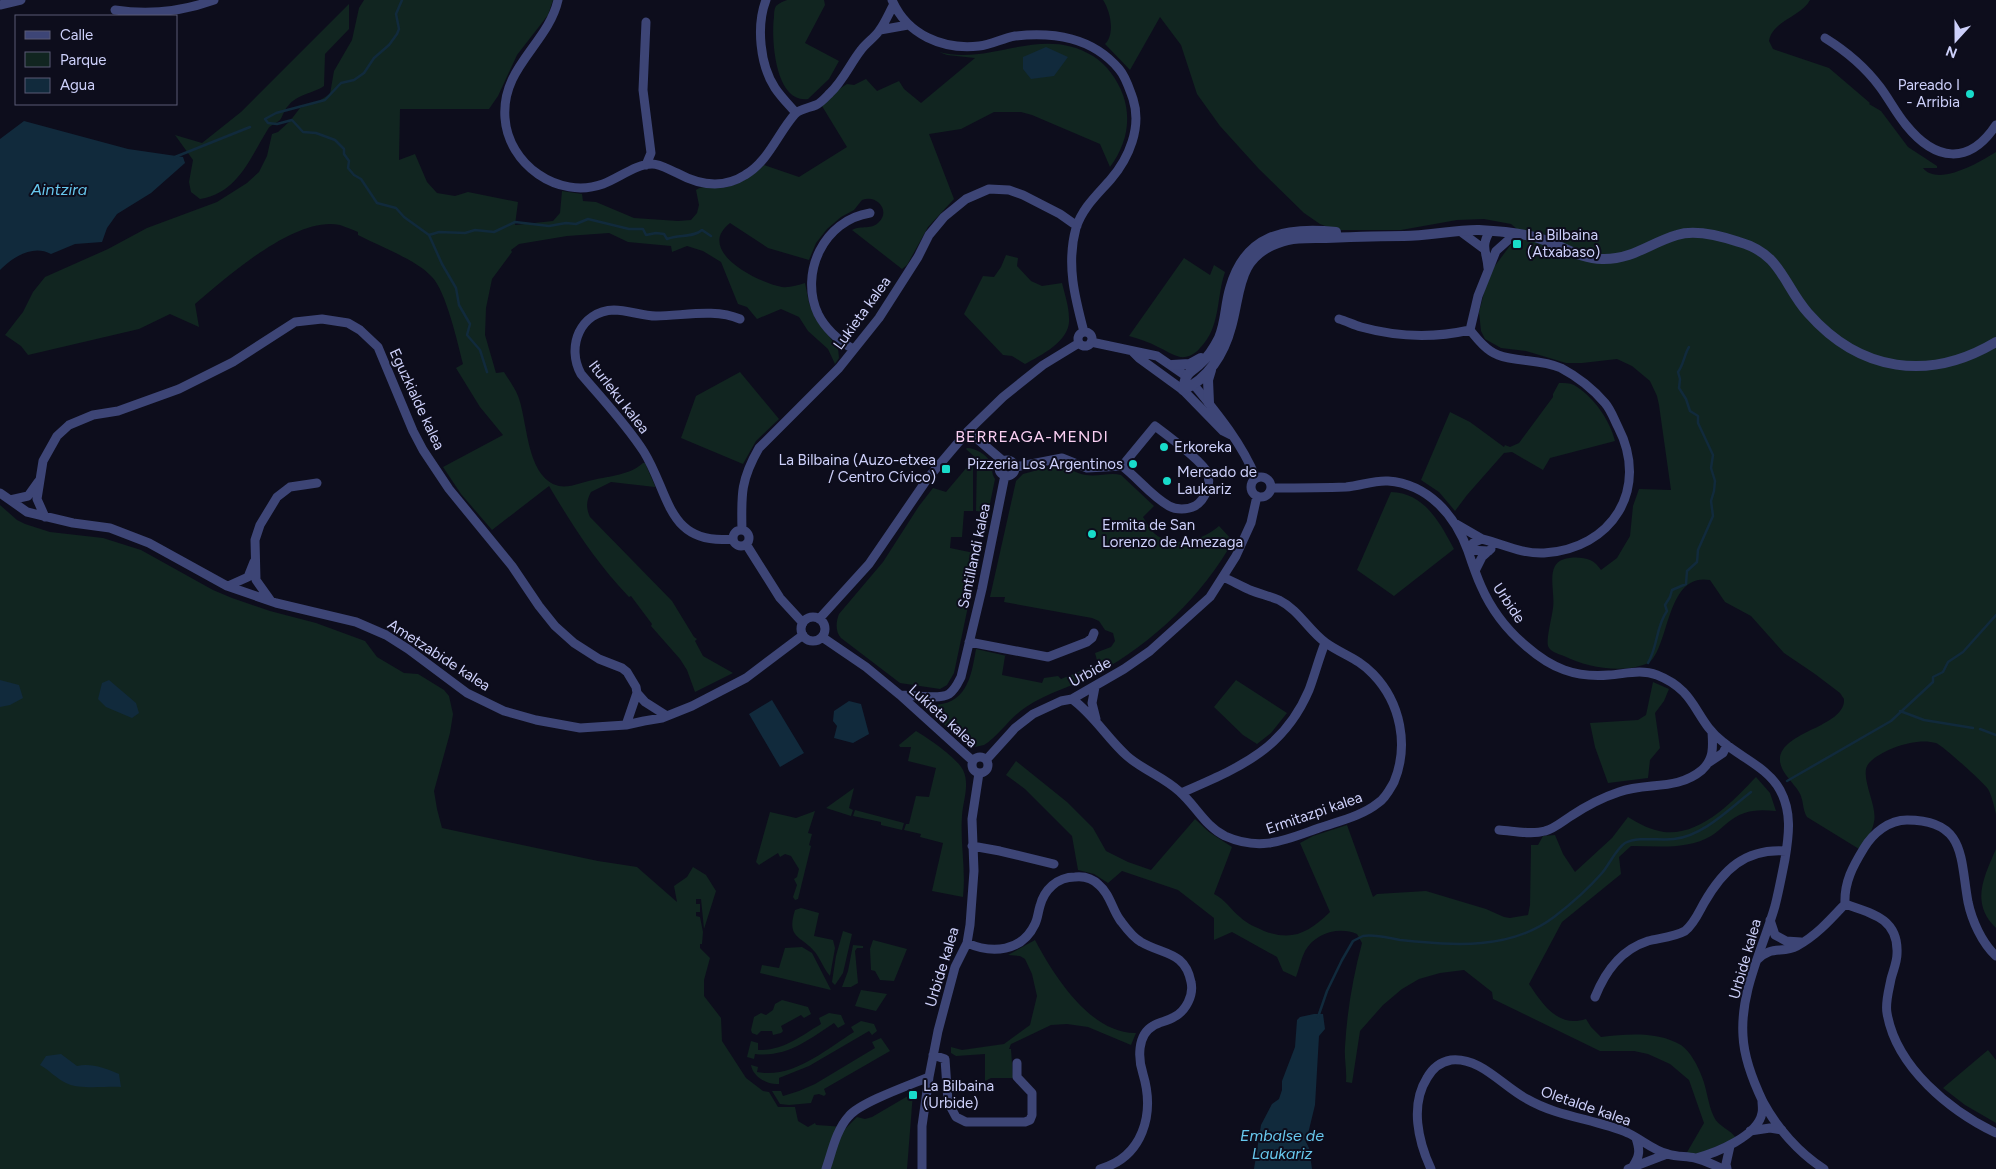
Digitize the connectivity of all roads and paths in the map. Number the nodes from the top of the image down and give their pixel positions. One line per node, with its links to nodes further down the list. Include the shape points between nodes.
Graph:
1 (21, 0): 6 (street)
2 (214, 0): 7 (street, via 170,12)
3 (558, 0): 15 (street, via 552,20 516,69 504,105 509,138 533,172 566,186 602,184)
4 (766, 0): 12 (street, via 761,36 765,64 776,89)
5 (893, 2): 9 (street); 10 (street)
6 (0, 5)
7 (115, 10)
8 (646, 22): 14 (street, via 643,90)
9 (908, 25): 10 (street); 19 (street, via 936,42 966,47 982,46 1014,36 1056,35 1098,50 1112,61 1126,78 1134,102 1133,138 1120,168)
10 (880, 30): 12 (street, via 862,49 832,92 818,104)
11 (1825, 38): 13 (street, via 1866,70 1907,126 1930,148 1944,153 1966,152 1983,143)
12 (796, 113): 16 (street, via 754,169 734,181 699,182)
13 (1996, 125)
14 (650, 142): 15 (street, via 650,157); 16 (street)
15 (646, 165): 16 (street)
16 (667, 168)
17 (870, 213): 35 (street, via 843,223 834,231 819,251 812,276 813,301 823,323 841,342)
18 (1060, 214): 19 (street, Lukieta kalea); 20 (street, Lukieta kalea); 35 (street, Lukieta kalea, via 1009,190 988,189 966,199 944,216 929,235 879,318)
19 (1082, 215): 20 (street)
20 (1077, 226): 31 (street, via 1072,245 1073,289)
21 (1490, 231): 22 (street); 23 (street); 25 (street); 26 (street)
22 (1461, 232): 24 (street); 25 (street)
23 (1515, 234): 26 (street); 33 (street, via 1532,236 1587,258 1602,259 1629,256 1678,234 1714,235 1742,242 1765,254 1778,266 1806,312 1826,332 1858,353 1900,366 1945,364 1963,359)
24 (1384, 236): 37 (street, via 1291,230 1266,240 1242,261 1233,277 1224,323); 39 (street, via 1295,238 1277,243 1259,254 1246,269 1239,286 1232,327)
25 (1484, 249): 27 (street)
26 (1496, 250): 27 (street)
27 (1488, 271): 30 (street, via 1475,304)
28 (740, 319): 61 (street, Iturleku kalea, via 722,315 654,316 608,311 595,315 584,324 574,351 576,365 582,374 644,452 668,506 679,522 706,538)
29 (1339, 319): 30 (street, via 1361,327 1427,337)
30 (1470, 330): 64 (street, via 1499,355 1560,368 1586,383 1607,405 1628,453 1630,476 1627,493 1622,508 1607,528 1586,543 1558,551 1533,553)
31 (1084, 332): 32 (street, via 1090,334); 34 (street, via 1078,336)
32 (1091, 342): 34 (street, via 1085,346); 36 (street)
33 (1996, 342)
34 (1079, 343): 44 (street, via 1043,364)
35 (853, 349): 60 (street, Lukieta kalea, via 839,368 760,448 750,463 740,496)
36 (1132, 351): 38 (street, via 1157,356); 42 (street)
37 (1208, 353): 38 (street, via 1190,364); 40 (street, via 1202,363)
38 (1172, 365): 40 (street)
39 (1211, 369): 41 (street); 43 (street)
40 (1186, 376): 41 (street); 42 (street)
41 (1194, 386): 42 (street); 43 (street)
42 (1182, 390): 45 (street)
43 (1209, 404): 45 (street)
44 (968, 431): 46 (street); 73 (street, via 928,478 869,564)
45 (1231, 436): 50 (street)
46 (1003, 461): 47 (street, via 1011,461); 49 (street, via 1000,470)
47 (1015, 466): 48 (street, via 1062,458 1087,468); 49 (street, via 1012,474)
48 (1122, 466): 48 (street, via 1170,507 1191,508 1206,494 1207,472 1155,426)
49 (1005, 475): 78 (street, Santillandi kalea)
50 (1256, 478): 52 (street, via 1267,480); 54 (street, via 1251,486)
51 (317, 483): 69 (street, via 290,488 277,497 255,540)
52 (1271, 488): 54 (street, via 1266,495); 59 (street, Urbide, via 1341,487 1387,481 1404,484 1418,488 1438,501)
53 (0, 493): 56 (street, Ametzabide kalea)
54 (1258, 496): 68 (street, Urbide, via 1251,523)
55 (33, 497): 56 (street); 57 (street); 58 (street); 84 (street, Eguzkialde kalea, via 43,461 68,425 179,389 233,362 295,322 322,319 348,323 378,347 423,450 539,606 574,644 627,672)
56 (10, 500): 57 (street, Ametzabide kalea)
57 (27, 512): 58 (street, Ametzabide kalea)
58 (45, 517): 70 (street, Ametzabide kalea, via 110,528 150,543)
59 (1454, 523): 62 (street); 65 (street, Urbide)
60 (742, 530): 61 (street, via 736,532); 63 (street, via 749,536)
61 (734, 539): 63 (street, via 738,545)
62 (1482, 539): 64 (street); 65 (street)
63 (746, 544): 74 (street, via 780,598)
64 (1500, 546): 66 (street)
65 (1468, 550): 66 (street); 67 (street, Urbide)
66 (1489, 551): 67 (street)
67 (1475, 571): 91 (street, Urbide, via 1501,619 1516,638 1541,660 1578,674 1655,674 1680,687 1689,696)
68 (1223, 577): 79 (street, Ermitazpi kalea, via 1280,601); 80 (street, Urbide, via 1210,597 1165,638)
69 (252, 579): 70 (street); 71 (street); 72 (street)
70 (227, 586): 71 (street, Ametzabide kalea)
71 (248, 593): 72 (street, Ametzabide kalea)
72 (271, 601): 90 (street, Ametzabide kalea, via 373,629 408,649 466,693 504,711 580,728)
73 (819, 619): 74 (street, via 812,618); 77 (street, via 825,627)
74 (803, 623): 76 (street)
75 (1094, 633): 78 (street, via 1088,642 1048,657)
76 (803, 635): 77 (street, via 812,641); 87 (street, Ametzabide kalea, via 746,678)
77 (822, 637): 82 (street, Lukieta kalea)
78 (969, 642): 82 (street, Santillandi kalea, via 961,677 948,695)
79 (1325, 642): 98 (street, via 1296,715 1275,741 1241,766); 98 (street, Ermitazpi kalea, via 1350,655 1374,674 1396,711 1402,756 1391,788 1380,803 1362,813 1263,845 1245,843 1218,831 1200,817)
80 (1095, 686): 81 (street, Urbide); 85 (street, Ermitazpi kalea)
81 (1083, 693): 83 (street, Urbide); 85 (street, Ermitazpi kalea); 86 (street)
82 (900, 695): 96 (street, Lukieta kalea)
83 (1072, 699): 86 (street, Ermitazpi kalea); 95 (street, Urbide, via 1032,714)
84 (640, 702): 87 (street); 88 (street); 90 (street, Eguzkialde kalea)
85 (1092, 703): 89 (street, Ermitazpi kalea)
86 (1082, 706): 89 (street, Ermitazpi kalea)
87 (667, 716): 88 (street, Ametzabide kalea)
88 (644, 721): 90 (street, Ametzabide kalea)
89 (1098, 724): 98 (street, Ermitazpi kalea, via 1128,757)
90 (626, 725)
91 (1712, 732): 92 (street, Urbide); 93 (street)
92 (1727, 745): 93 (street, via 1721,746); 94 (street, Urbide)
93 (1716, 754): 94 (street); 99 (street, via 1686,781 1618,792 1592,802 1545,831)
94 (1738, 754): 101 (street, Urbide kalea, via 1764,771 1780,791 1789,820)
95 (987, 759): 96 (street, via 979,756); 97 (street, via 988,767)
96 (973, 761): 97 (street, via 973,769)
97 (979, 773): 100 (street, Urbide kalea, via 972,819)
98 (1181, 793)
99 (1499, 830)
100 (972, 846): 102 (street); 107 (street, Urbide kalea, via 973,895)
101 (1786, 852): 104 (street, Urbide kalea); 112 (street, via 1764,852 1739,860 1716,884 1693,923 1684,931 1635,946 1611,965)
102 (1054, 864)
103 (1845, 904): 108 (street, via 1825,926); 110 (street, via 1844,890 1849,874 1876,832 1902,820 1925,820 1951,835 1960,850 1974,923); 122 (street, via 1875,914 1895,933 1897,955 1886,1012 1892,1034 1906,1058 1938,1094 1982,1127)
104 (1770, 919): 105 (street); 106 (street, Urbide kalea)
105 (1774, 935): 106 (street); 108 (street, via 1786,941)
106 (1764, 940): 109 (street); 111 (street, Urbide kalea)
107 (967, 942): 113 (street, Urbide kalea, via 954,967); 131 (street, via 980,949 998,951 1024,939 1034,927 1045,894 1052,885 1075,876 1089,878 1103,889 1114,912 1140,942 1167,952 1186,967 1192,986 1184,1010 1152,1026 1140,1046 1148,1098 1142,1131 1134,1148 1122,1159)
108 (1804, 942): 109 (street, via 1793,948)
109 (1776, 949): 111 (street, via 1765,952)
110 (1996, 956)
111 (1757, 960): 116 (street, Urbide kalea, via 1747,995 1743,1036 1753,1082)
112 (1595, 997)
113 (933, 1055): 114 (street, via 945,1059 948,1102 956,1117 966,1122 1030,1120 1032,1093 1017,1077); 115 (street, Urbide kalea)
114 (1017, 1063)
115 (929, 1077): 127 (street, Urbide kalea, via 922,1126); 129 (street, via 849,1115)
116 (1762, 1099): 117 (street, Urbide kalea); 118 (street)
117 (1772, 1117): 118 (street); 119 (street); 120 (street, Urbide kalea)
118 (1760, 1119): 121 (street, Oletalde kalea)
119 (1765, 1128): 120 (street); 121 (street)
120 (1782, 1130): 135 (street, Urbide kalea)
121 (1749, 1131): 124 (street, Oletalde kalea)
122 (1996, 1133)
123 (1636, 1138): 125 (street, Oletalde kalea); 128 (street, via 1640,1151); 132 (street, Oletalde kalea, via 1547,1109 1521,1096 1481,1066 1449,1060 1428,1075 1417,1107 1424,1154)
124 (1730, 1146): 126 (street, Oletalde kalea); 134 (street)
125 (1667, 1154): 126 (street, Oletalde kalea); 128 (street)
126 (1696, 1158): 133 (street, Oletalde kalea)
127 (922, 1166): 130 (street)
128 (1630, 1168)
129 (826, 1169)
130 (931, 1169)
131 (1100, 1169)
132 (1431, 1169)
133 (1723, 1169)
134 (1727, 1169)
135 (1824, 1169)

